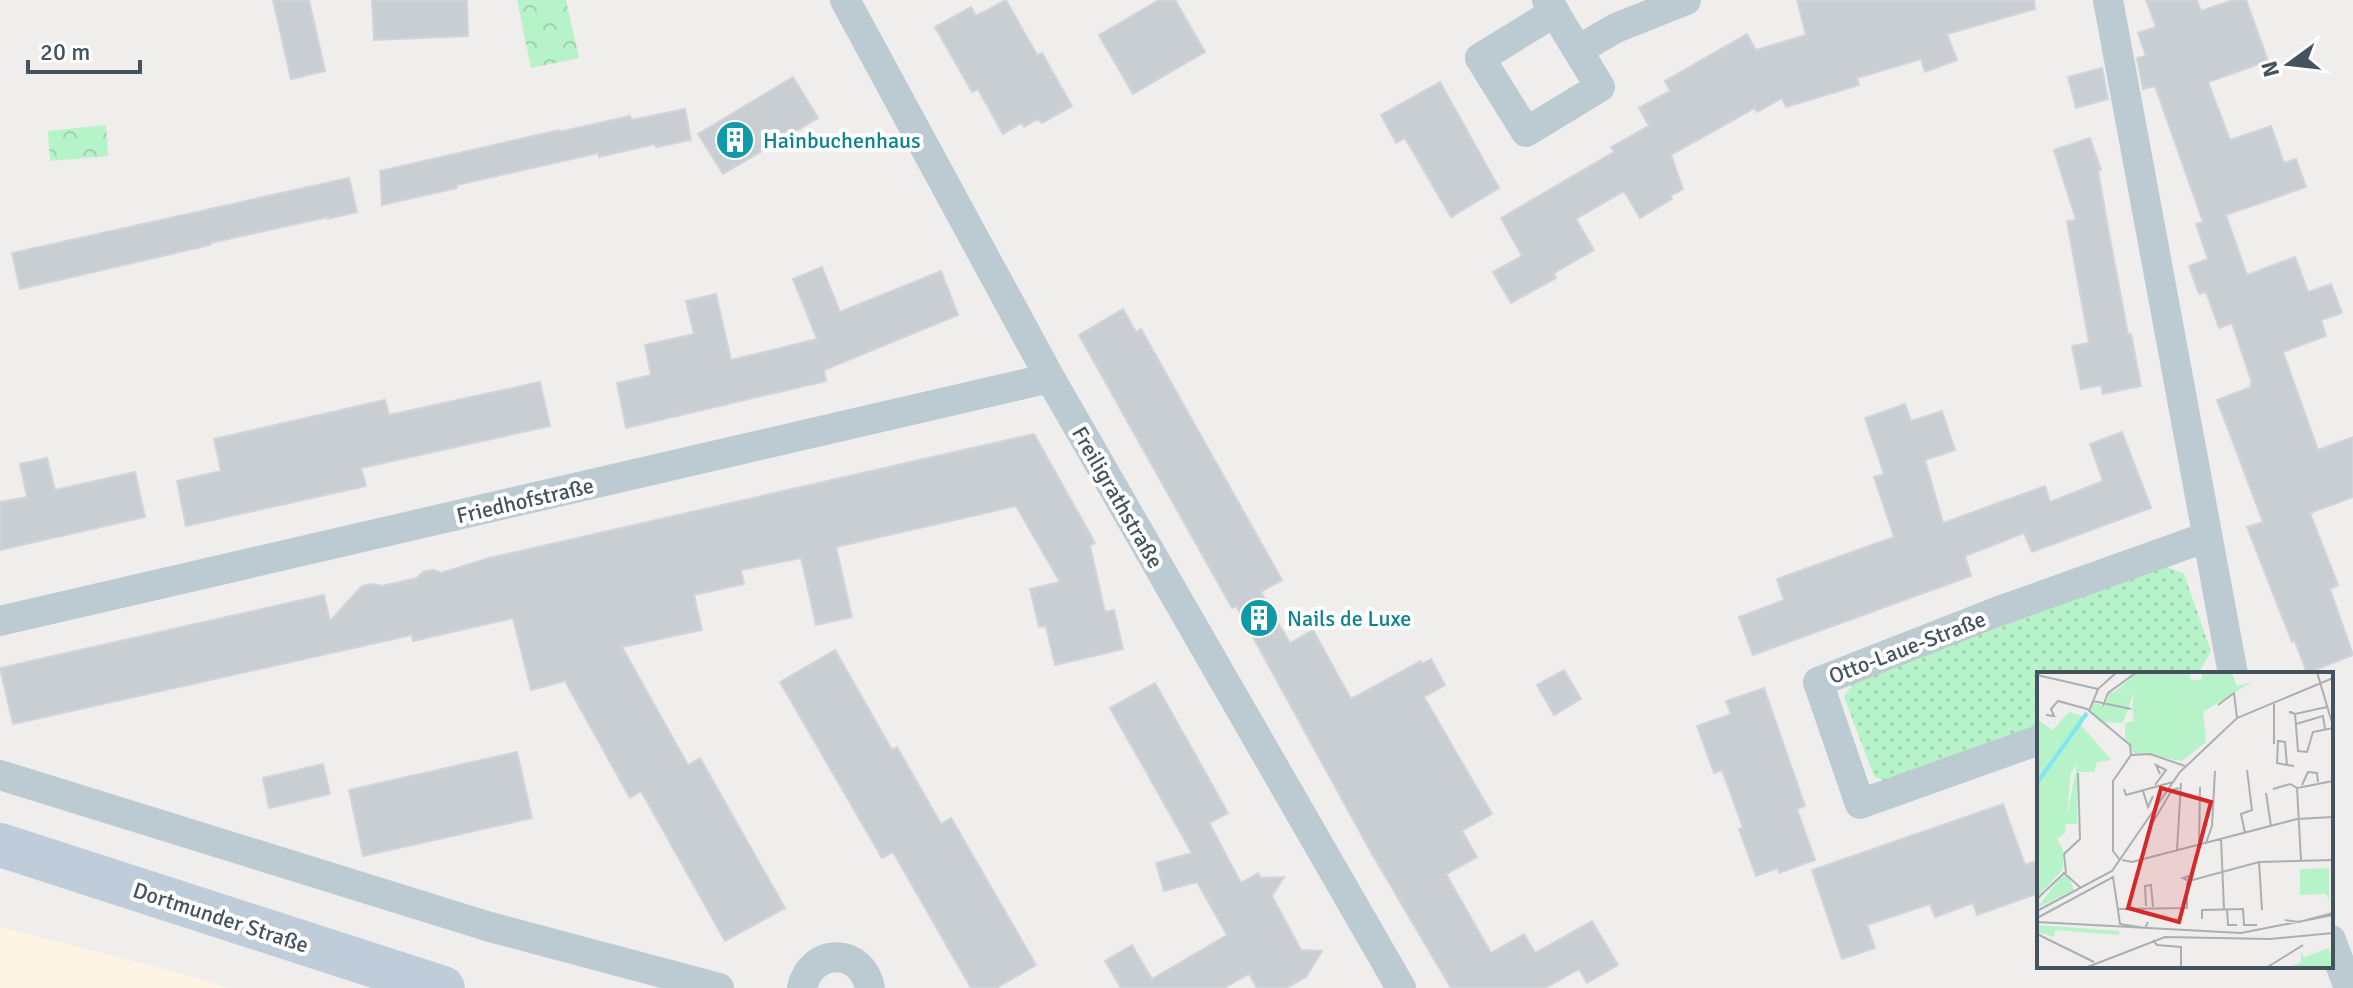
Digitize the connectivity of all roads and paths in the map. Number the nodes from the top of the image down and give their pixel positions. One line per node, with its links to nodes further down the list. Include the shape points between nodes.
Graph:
1 (845, 0): 6 (street, Freiligrathstraße)
2 (1686, 0): 5 (street)
3 (2108, 0): 7 (street)
4 (1551, 6): 5 (street); 5 (street, via 1480,58 1526,132 1600,87)
5 (1578, 50)
6 (1050, 378): 8 (street, Friedhofstraße); 18 (street, Freiligrathstraße)
7 (2207, 537): 9 (street); 10 (street, Otto-Laue-Straße, via 1818,682 1860,804)
8 (0, 621)
9 (2230, 672)
10 (2037, 741)
11 (0, 775): 15 (street, via 490,927)
12 (0, 845): 14 (main road, Dortmunder Straße)
13 (2333, 945): 19 (street)
14 (443, 988)
15 (719, 988)
16 (802, 988): 17 (street, via 808,972 831,957 857,963)
17 (870, 988)
18 (1401, 988)
19 (2349, 988)

